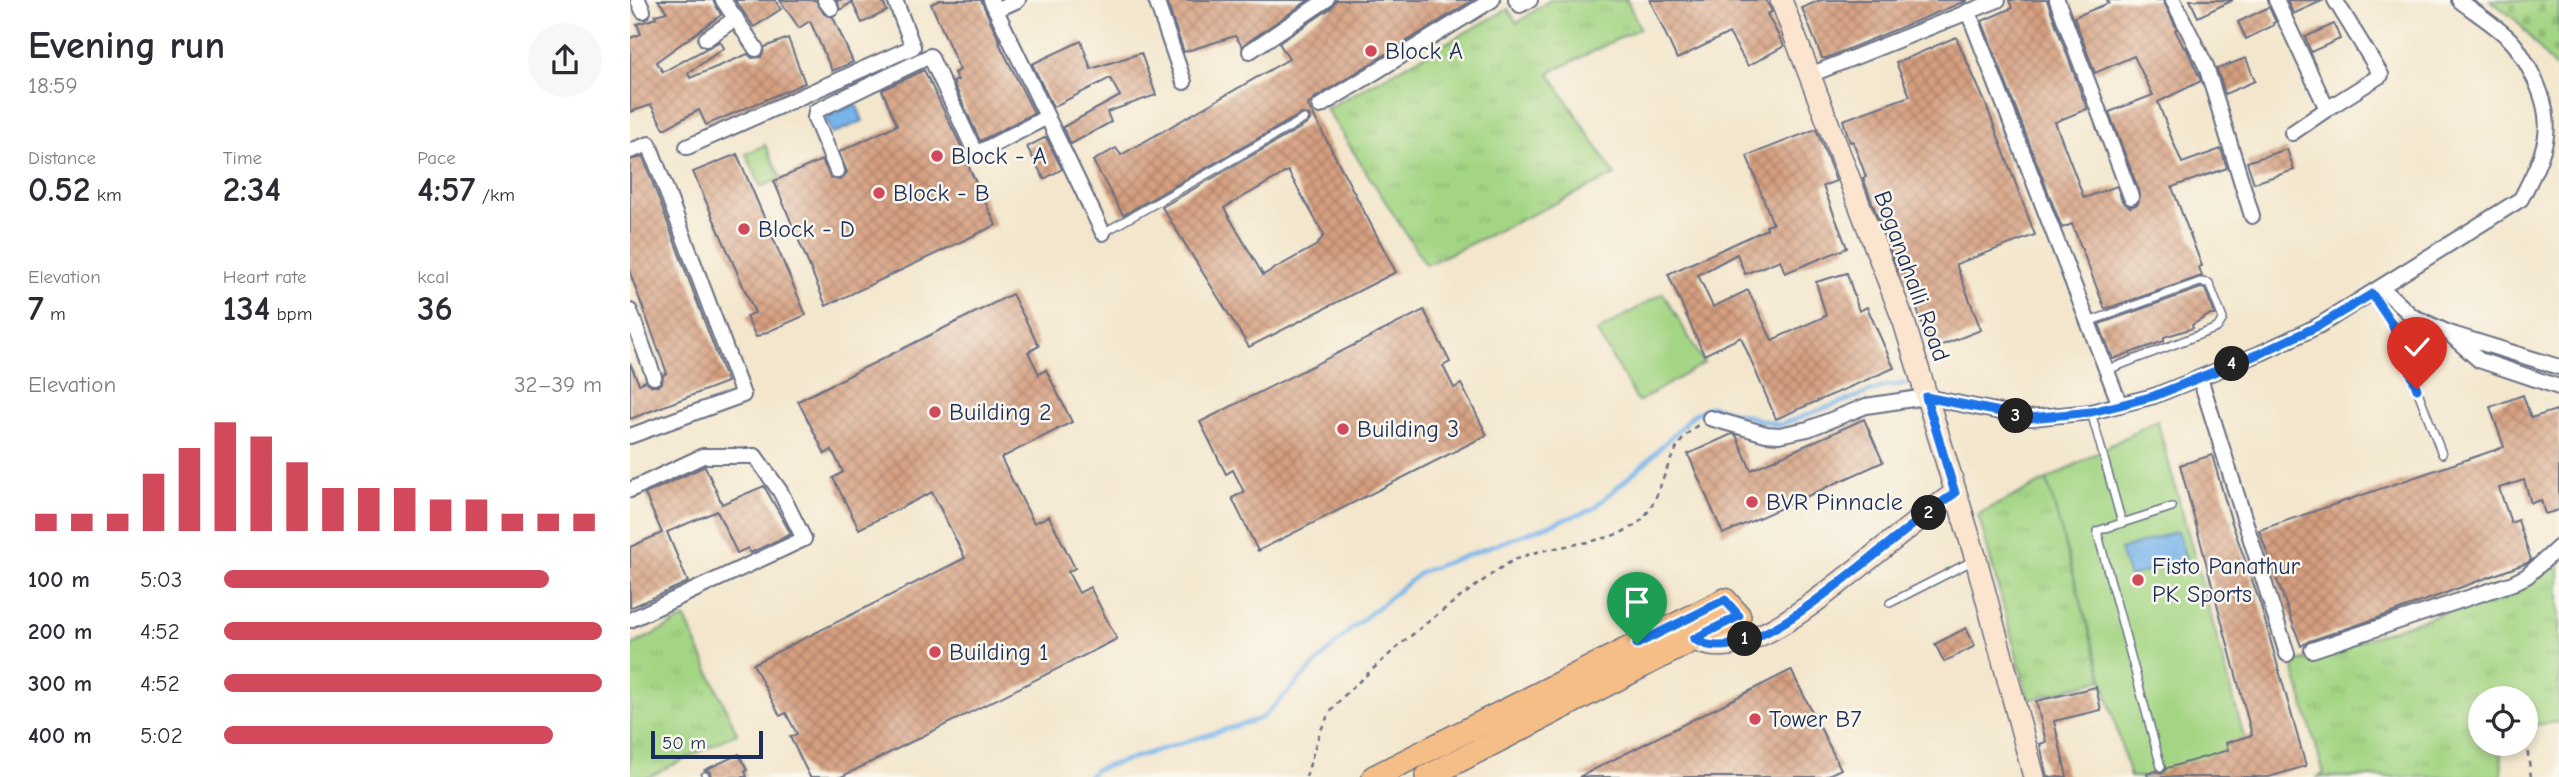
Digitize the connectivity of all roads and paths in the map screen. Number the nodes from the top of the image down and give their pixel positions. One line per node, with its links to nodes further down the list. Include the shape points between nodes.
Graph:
1 (723, 0): 18 (street)
2 (895, 0): 29 (street, via 913,47)
3 (1018, 0): 16 (street)
4 (1156, 0): 23 (street)
5 (1325, 0): 21 (street)
6 (1516, 0): 7 (street, via 1522,5)
7 (1530, 0)
8 (1782, 0): 22 (street, Boganahalli Road)
9 (1998, 0): 17 (street)
10 (2057, 0): 32 (street)
11 (2173, 0): 33 (street, via 2206,66)
12 (2276, 0): 25 (street)
13 (2335, 0): 25 (street, via 2381,75)
14 (2459, 0): 35 (street, via 2513,43 2541,89 2549,114 2547,135 2521,199)
15 (1484, 2): 24 (street)
16 (993, 5): 26 (street)
17 (1968, 11): 22 (street); 37 (street)
18 (736, 18): 19 (street); 20 (street)
19 (706, 39)
20 (756, 49)
21 (1250, 51)
22 (1810, 75): 44 (street, Boganahalli Road, via 1903,322)
23 (1184, 82)
24 (1320, 106)
25 (2326, 109): 28 (street)
26 (1047, 117): 31 (street, via 973,155 930,56 817,111 815,118); 34 (street)
27 (1304, 119): 34 (lane)
28 (2292, 133)
29 (687, 148)
30 (630, 151): 48 (street, via 649,144 743,396)
31 (837, 171)
32 (2131, 197)
33 (2252, 216)
34 (1103, 233)
35 (2377, 291): 38 (street, via 2412,316); 42 (street, via 2320,325); 49 (lane)
36 (630, 311): 41 (street)
37 (2088, 323): 40 (street); 40 (lane, via 2200,282 2209,283 2213,291 2223,319 2217,328)
38 (2449, 333): 39 (street); 43 (street, via 2479,360)
39 (2559, 366)
40 (2106, 370): 45 (street)
41 (654, 377)
42 (2200, 378): 45 (street, via 2154,396); 60 (street)
43 (2559, 387)
44 (1926, 397): 46 (street, via 2030,418); 47 (street, via 1866,407 1779,435); 51 (street, Boganahalli Road)
45 (2118, 400): 46 (street)
46 (2091, 412): 53 (lane)
47 (1710, 418): 63 (path, via 1678,444 1653,502 1632,527 1506,564 1411,633 1332,710 1320,729)
48 (630, 436)
49 (2442, 454)
50 (630, 490): 57 (street, via 704,456 755,456 780,491 804,539)
51 (1955, 493): 55 (street, Boganahalli Road); 58 (street, via 1788,622 1713,647)
52 (2172, 508): 53 (lane)
53 (2122, 523): 62 (lane, via 2097,531)
54 (2559, 547): 59 (street, via 2513,583)
55 (1976, 559): 56 (lane); 66 (street, Boganahalli Road)
56 (1890, 603)
57 (630, 620)
58 (1694, 639): 64 (main road, via 1732,608); 65 (main road)
59 (2312, 650)
60 (2287, 654)
61 (2528, 756): 67 (path)
62 (2161, 767)
63 (1306, 777)
64 (1374, 777)
65 (1427, 777)
66 (2034, 777)
67 (2531, 777)

